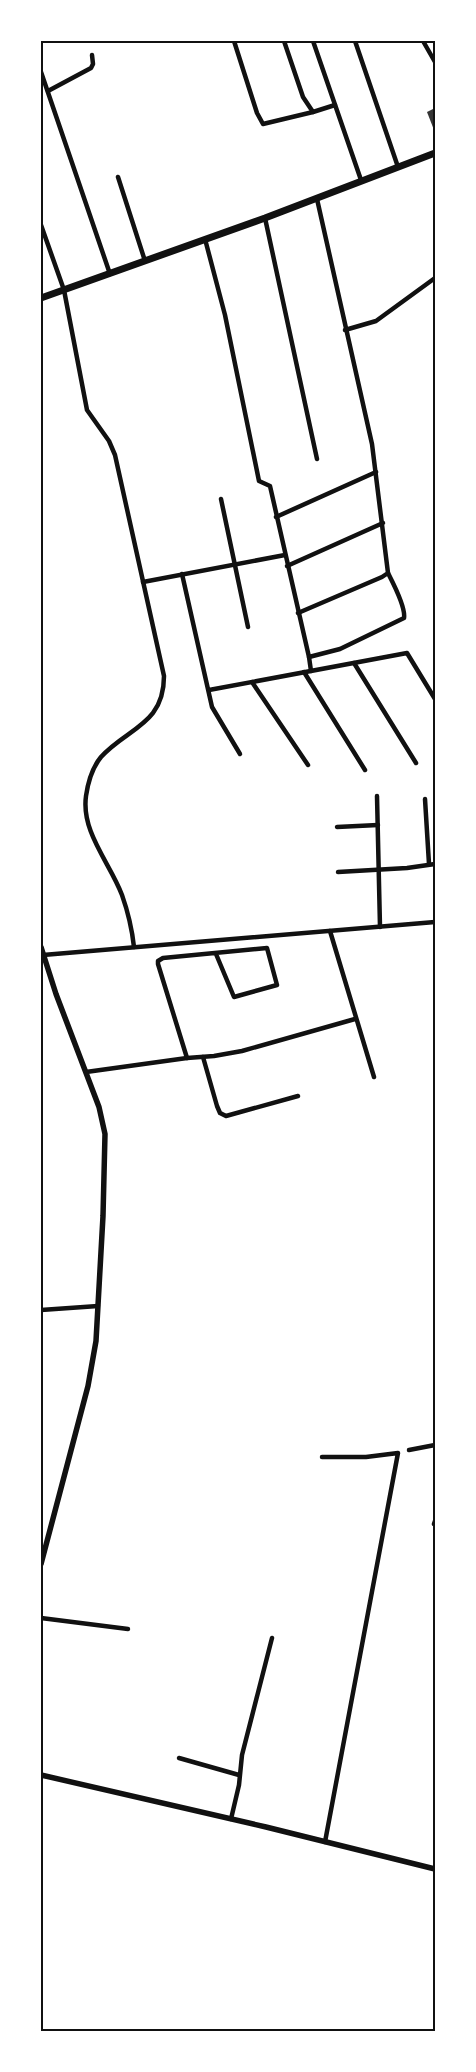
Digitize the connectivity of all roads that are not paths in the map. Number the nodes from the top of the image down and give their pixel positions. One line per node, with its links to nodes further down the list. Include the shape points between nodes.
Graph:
1 (234, 41): 12 (street, via 263,124)
2 (284, 41): 12 (street, via 302,97)
3 (313, 41): 11 (street)
4 (355, 41): 14 (street)
5 (423, 41): 7 (street)
6 (92, 55): 10 (street, via 91,68)
7 (435, 62)
8 (41, 72): 9 (street)
9 (42, 79): 10 (street)
10 (48, 91): 22 (street)
11 (334, 105): 12 (street); 16 (street)
12 (313, 112)
13 (435, 153): 14 (main road)
14 (398, 167): 16 (main road)
15 (118, 177): 21 (street)
16 (361, 180): 17 (main road)
17 (317, 199): 18 (main road); 26 (street)
18 (265, 218): 20 (main road); 27 (street)
19 (41, 225): 24 (street)
20 (206, 239): 21 (main road); 30 (street, via 260,481 270,486)
21 (145, 261): 22 (main road)
22 (110, 274): 24 (main road)
23 (435, 278): 26 (street, via 376,321)
24 (64, 290): 25 (main road); 37 (street, via 85,402 91,418 109,441 115,455)
25 (41, 298)
26 (346, 330): 28 (street)
27 (318, 459)
28 (376, 472): 30 (street); 31 (street)
29 (221, 498): 33 (street)
30 (276, 517): 32 (street)
31 (383, 523): 34 (street); 35 (street)
32 (285, 554): 33 (street); 34 (street)
33 (235, 564): 36 (street); 39 (street)
34 (287, 566): 38 (street)
35 (388, 573): 38 (street); 40 (street, via 405,615 340,649)
36 (182, 574): 37 (street); 45 (street)
37 (143, 582): 62 (street, via 164,686 152,715 107,752 93,770 86,804 96,845 122,894 131,922)
38 (298, 613): 40 (street)
39 (248, 627)
40 (309, 657): 42 (street)
41 (354, 663): 42 (street); 46 (street, via 407,653); 48 (street)
42 (312, 671): 43 (street)
43 (304, 672): 44 (street); 50 (street)
44 (252, 682): 45 (street); 49 (street)
45 (209, 690): 47 (street, via 212,707)
46 (435, 699)
47 (240, 754)
48 (416, 763)
49 (308, 765)
50 (365, 770)
51 (377, 796): 53 (street)
52 (425, 799): 55 (street)
53 (378, 825): 54 (street); 56 (street)
54 (337, 827)
55 (432, 864): 56 (street)
56 (379, 870): 57 (street); 59 (street)
57 (338, 872)
58 (435, 922): 59 (street)
59 (380, 927): 60 (street)
60 (330, 931): 62 (street); 65 (street)
61 (41, 947): 64 (street)
62 (134, 947): 64 (street)
63 (216, 954): 63 (street, via 267,948 277,985 234,998); 67 (street, via 158,961)
64 (43, 955): 68 (street)
65 (355, 1019): 66 (street, via 242,1051); 69 (street)
66 (203, 1057): 67 (street); 70 (street, via 217,1106 226,1116)
67 (187, 1058): 68 (street)
68 (86, 1072): 71 (street, via 105,1134)
69 (374, 1077)
70 (298, 1096)
71 (98, 1306): 72 (street); 76 (street, via 88,1386)
72 (41, 1310)
73 (435, 1446): 74 (street)
74 (408, 1450)
75 (322, 1457): 84 (street, via 398,1453)
76 (41, 1564)
77 (41, 1618): 78 (street)
78 (128, 1629)
79 (272, 1638): 82 (street)
80 (179, 1758): 82 (street)
81 (41, 1775): 83 (street)
82 (239, 1775): 83 (street)
83 (231, 1819): 84 (street)
84 (325, 1842): 85 (street)
85 (435, 1869)

